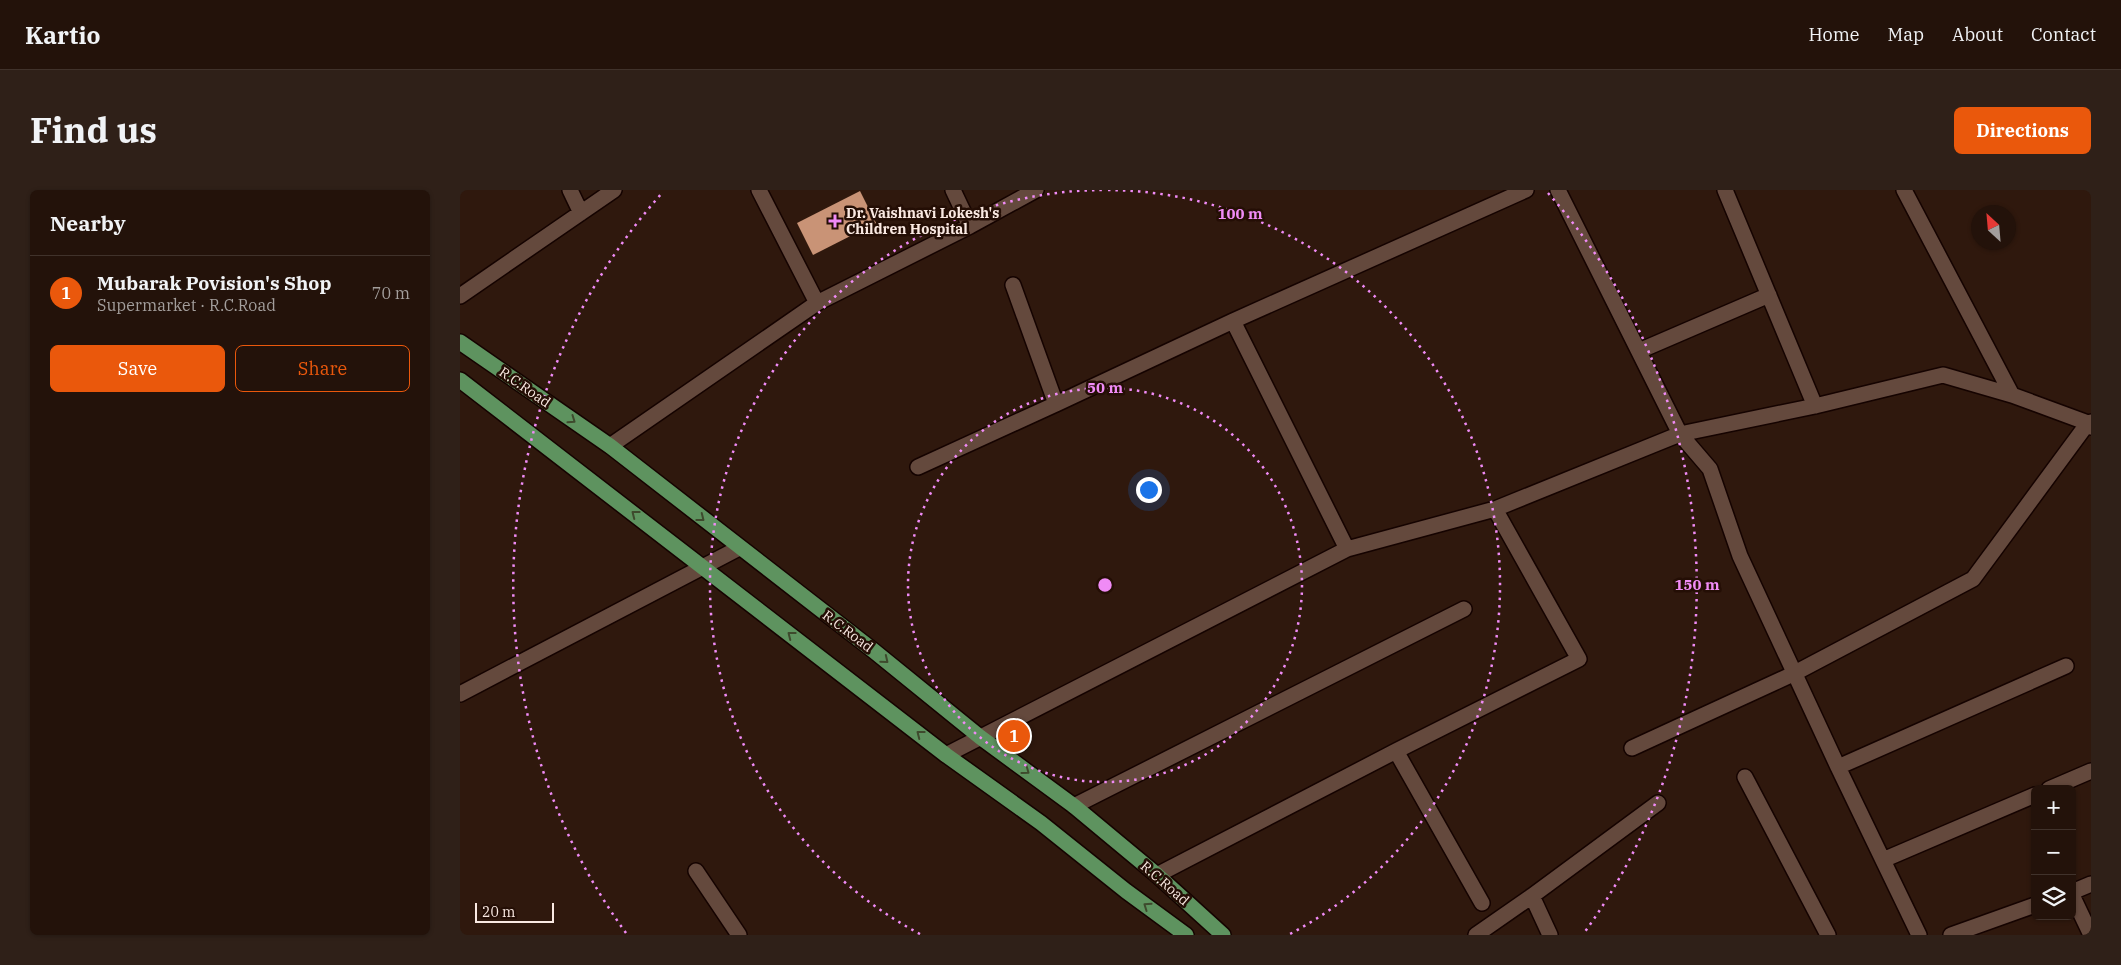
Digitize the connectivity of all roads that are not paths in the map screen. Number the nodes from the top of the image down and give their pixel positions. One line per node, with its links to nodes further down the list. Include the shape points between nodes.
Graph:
1 (570, 190): 10 (street)
2 (614, 190): 10 (street)
3 (759, 190): 15 (street)
4 (953, 190): 11 (street)
5 (1036, 190): 11 (street)
6 (1526, 190): 16 (street)
7 (1558, 190): 18 (street)
8 (1725, 190): 13 (street)
9 (1904, 190): 20 (street)
10 (580, 212): 14 (street)
11 (970, 226): 15 (street)
12 (1013, 286): 21 (street)
13 (1769, 295): 18 (street); 22 (street)
14 (460, 296)
15 (817, 303): 25 (street)
16 (1233, 322): 21 (street); 29 (street)
17 (460, 342): 25 (main road, R.C.Road, one-way to 25)
18 (1639, 352): 24 (street)
19 (460, 380): 30 (main road, R.C.Road, one-way to 19)
20 (2012, 395): 22 (street, via 1943,375); 23 (street)
21 (1056, 404): 26 (street)
22 (1815, 406): 24 (street)
23 (2090, 424): 33 (street, via 1973,578)
24 (1680, 434): 27 (street); 33 (street, via 1710,469 1740,556)
25 (610, 446): 28 (main road, R.C.Road, one-way to 28)
26 (918, 467)
27 (1496, 508): 29 (street); 37 (street, via 1579,659)
28 (739, 548): 30 (street); 35 (main road, R.C.Road, one-way to 35)
29 (1346, 549): 35 (street)
30 (703, 566): 34 (street); 38 (main road, R.C.Road, one-way to 30)
31 (1464, 609): 45 (street)
32 (2066, 666): 39 (street)
33 (1793, 674): 36 (street); 39 (street)
34 (460, 694)
35 (980, 737): 38 (street); 45 (main road, R.C.Road, one-way to 45)
36 (1632, 748)
37 (1396, 750): 48 (street); 52 (street)
38 (946, 754): 57 (main road, R.C.Road, one-way to 38)
39 (1838, 767): 46 (street)
40 (2091, 771): 42 (street)
41 (1745, 777): 61 (street)
42 (2058, 785)
43 (2031, 797): 46 (street)
44 (1658, 803): 51 (street)
45 (1074, 806): 48 (main road, R.C.Road)
46 (1883, 860): 62 (street)
47 (696, 871): 56 (street)
48 (1157, 875): 58 (main road, R.C.Road)
49 (2091, 884): 50 (street)
50 (2076, 891)
51 (1532, 896): 59 (street); 60 (street)
52 (1482, 902)
53 (2076, 902): 55 (street)
54 (2031, 906): 63 (street)
55 (2091, 934)
56 (739, 935)
57 (1186, 935)
58 (1223, 935)
59 (1476, 935)
60 (1550, 935)
61 (1828, 935)
62 (1919, 935)
63 (1951, 935)

